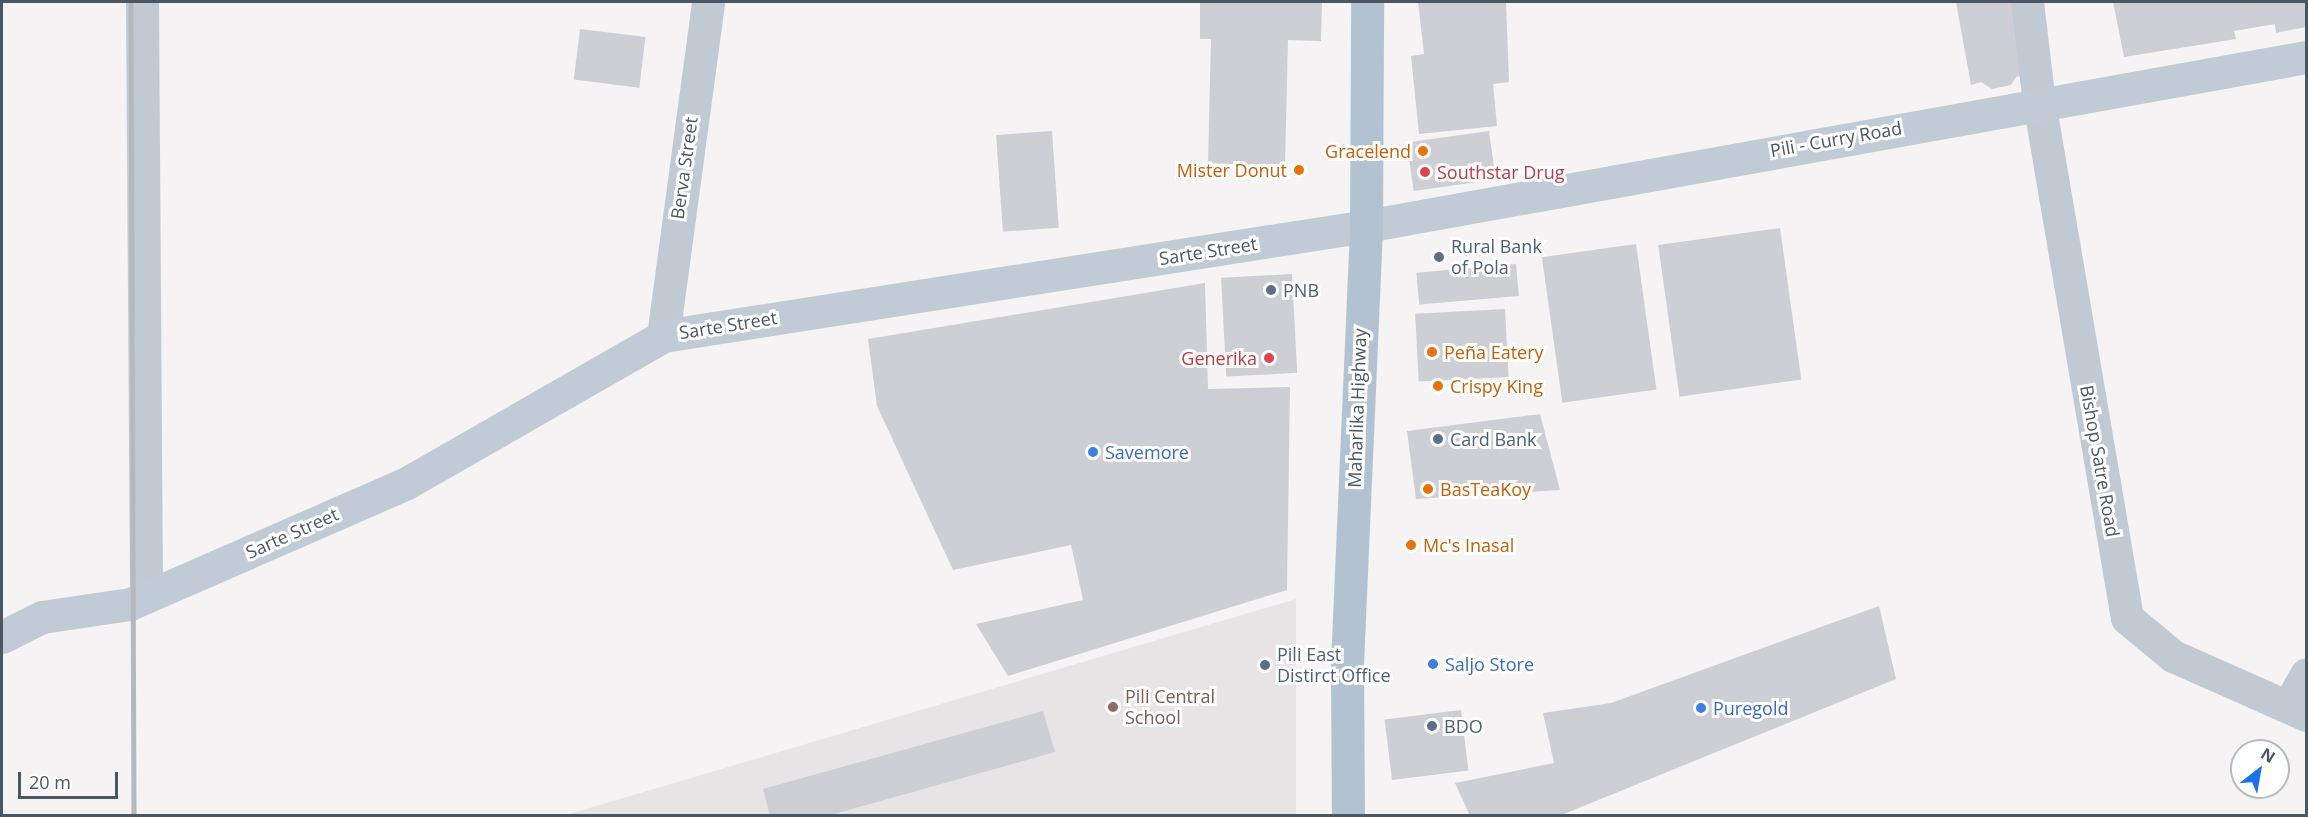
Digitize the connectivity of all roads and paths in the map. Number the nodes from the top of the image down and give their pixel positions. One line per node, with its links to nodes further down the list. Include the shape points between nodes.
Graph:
1 (142, 2): 9 (street)
2 (708, 2): 8 (street, Berva Street)
3 (1367, 2): 7 (main road, Maharlika Highway)
4 (2027, 2): 6 (street, Bishop Satre Road)
5 (2307, 57): 6 (street, Pili - Curry Road)
6 (2039, 102): 7 (street, Pili - Curry Road); 12 (street, Bishop Satre Road, via 2127,618 2173,656)
7 (1366, 226): 8 (street, Sarte Street); 13 (main road, Maharlika Highway, via 1347,664)
8 (663, 336): 9 (street, Sarte Street, via 405,484)
9 (146, 597): 10 (street, Sarte Street, via 42,617)
10 (2, 637)
11 (2307, 674): 12 (street)
12 (2298, 710)
13 (1347, 816)

